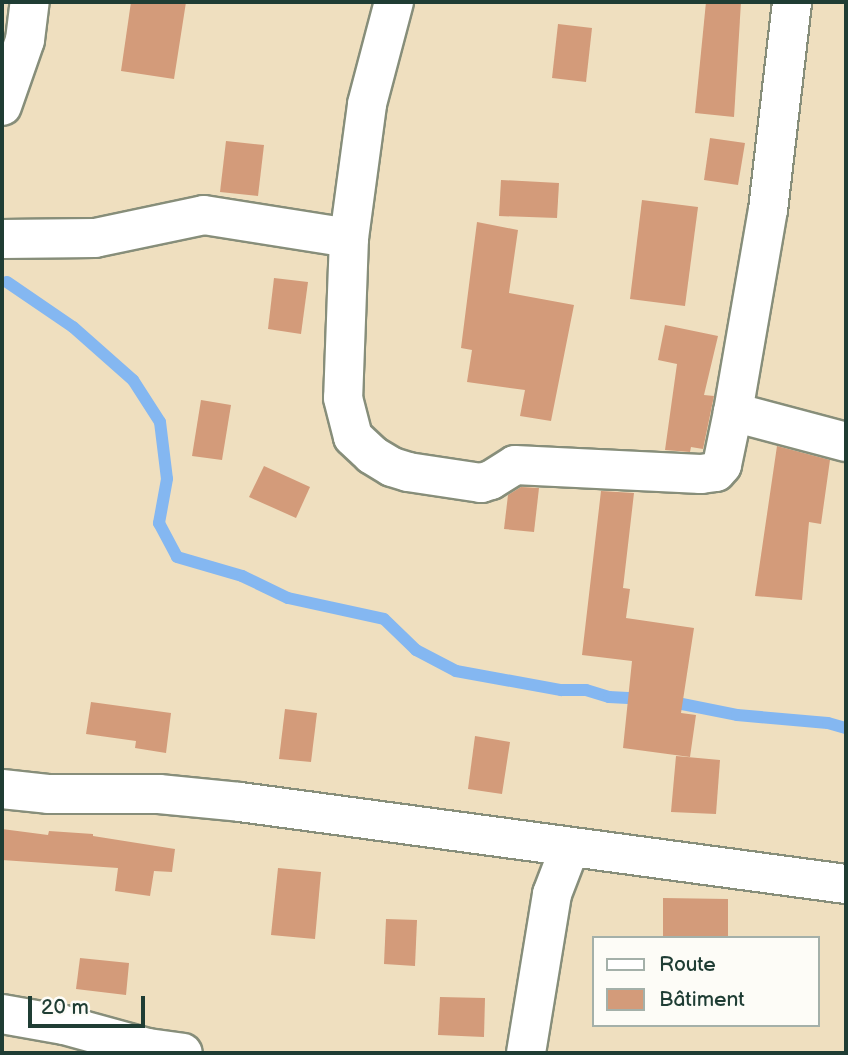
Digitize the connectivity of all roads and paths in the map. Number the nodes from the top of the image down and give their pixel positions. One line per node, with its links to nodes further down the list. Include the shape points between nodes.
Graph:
1 (30, 2): 4 (street, via 25,40)
2 (394, 2): 5 (street, via 368,104)
3 (792, 2): 7 (street, via 768,210)
4 (2, 106)
5 (349, 237): 6 (street, via 204,215 95,238); 7 (street, via 345,413 353,436 392,467 481,483 515,465 716,472 722,465)
6 (2, 239)
7 (733, 412): 8 (street)
8 (846, 442)
9 (2, 789): 10 (street, via 48,794 159,794)
10 (570, 847): 11 (street); 14 (street, via 552,894)
11 (846, 884)
12 (2, 1014): 13 (street)
13 (183, 1053)
14 (526, 1053)

